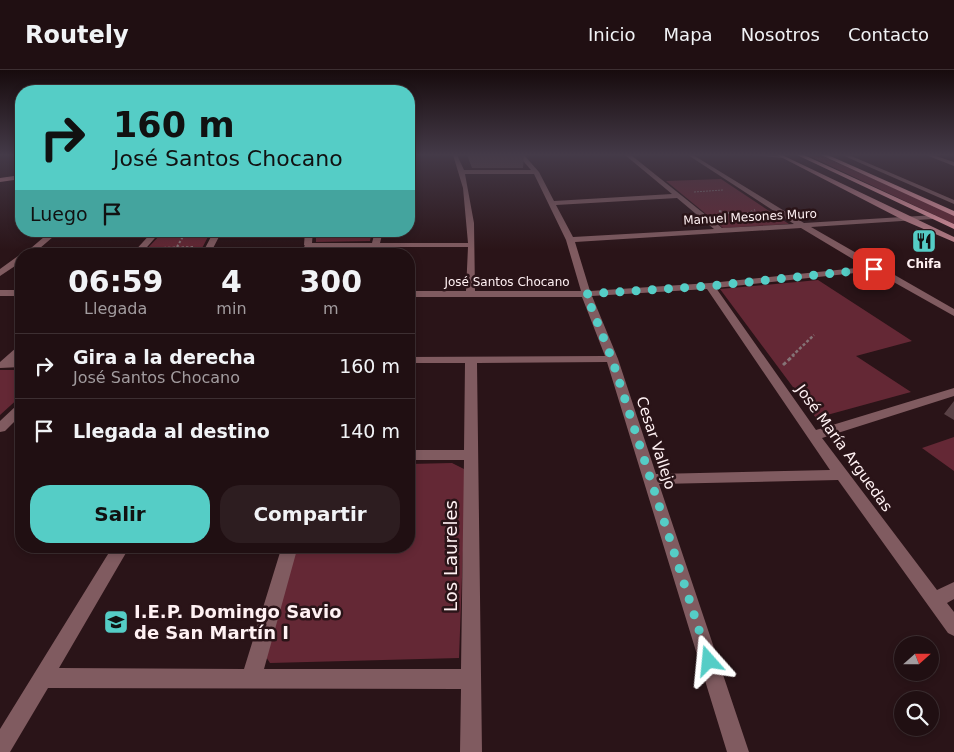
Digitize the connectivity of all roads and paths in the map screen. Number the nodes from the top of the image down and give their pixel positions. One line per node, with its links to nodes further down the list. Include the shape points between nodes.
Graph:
1 (465, 187): 30 (street)
2 (544, 187): 12 (street, Cesar Vallejo)
3 (669, 187): 10 (street)
4 (741, 187): 9 (street)
5 (844, 187): 15 (main road)
6 (867, 187): 14 (main road)
7 (894, 187): 13 (main road)
8 (919, 187): 11 (street)
9 (744, 189): 10 (path); 16 (street)
10 (678, 194): 12 (street); 18 (street)
11 (954, 202)
12 (553, 203): 25 (street, Cesar Vallejo)
13 (954, 214)
14 (932, 218): 15 (street, Manuel Mesones Muro); 17 (main road)
15 (908, 219): 16 (street, Manuel Mesones Muro); 26 (main road)
16 (802, 226): 18 (street, Manuel Mesones Muro); 38 (street)
17 (954, 227)
18 (720, 230): 25 (street, Manuel Mesones Muro)
19 (49, 237): 32 (street)
20 (152, 237): 33 (street)
21 (182, 237): 31 (path)
22 (214, 237): 35 (street)
23 (309, 237): 28 (street)
24 (377, 237): 29 (street)
25 (570, 240): 45 (street, Cesar Vallejo)
26 (954, 240)
27 (160, 243): 31 (path, via 155,248)
28 (308, 245): 29 (street); 36 (lane)
29 (375, 245): 30 (street)
30 (471, 245): 44 (street)
31 (176, 247): 34 (path)
32 (35, 248)
33 (141, 248)
34 (185, 248)
35 (205, 248)
36 (307, 248)
37 (15, 262): 39 (street)
38 (874, 269): 40 (street, José Santos Chocano); 46 (street)
39 (0, 273)
40 (710, 286): 45 (street, José Santos Chocano); 54 (street, José María Arguedas)
41 (0, 293): 42 (street)
42 (15, 293)
43 (415, 294): 44 (street, José Santos Chocano)
44 (470, 294): 45 (street, José Santos Chocano)
45 (586, 294): 49 (street, Cesar Vallejo)
46 (954, 313)
47 (814, 335): 54 (path)
48 (15, 354): 53 (street)
49 (612, 359): 51 (street); 62 (street, Cesar Vallejo)
50 (415, 360): 51 (street)
51 (471, 360): 60 (street, Los Laureles)
52 (15, 364): 53 (street)
53 (1, 365)
54 (772, 376): 58 (street, José María Arguedas)
55 (954, 392): 58 (street)
56 (15, 414): 57 (street)
57 (0, 428)
58 (813, 436): 61 (street, José María Arguedas)
59 (415, 455): 60 (street)
60 (470, 455): 70 (street, Los Laureles)
61 (843, 475): 62 (street); 66 (street, José María Arguedas)
62 (651, 479): 73 (street, Cesar Vallejo)
63 (118, 553): 68 (street)
64 (288, 553): 69 (street)
65 (954, 590): 66 (street)
66 (936, 600): 67 (street, José María Arguedas)
67 (954, 627)
68 (43, 678): 69 (street); 71 (street)
69 (251, 678): 70 (street)
70 (471, 679): 72 (street, Los Laureles)
71 (0, 750)
72 (472, 752)
73 (738, 752)

